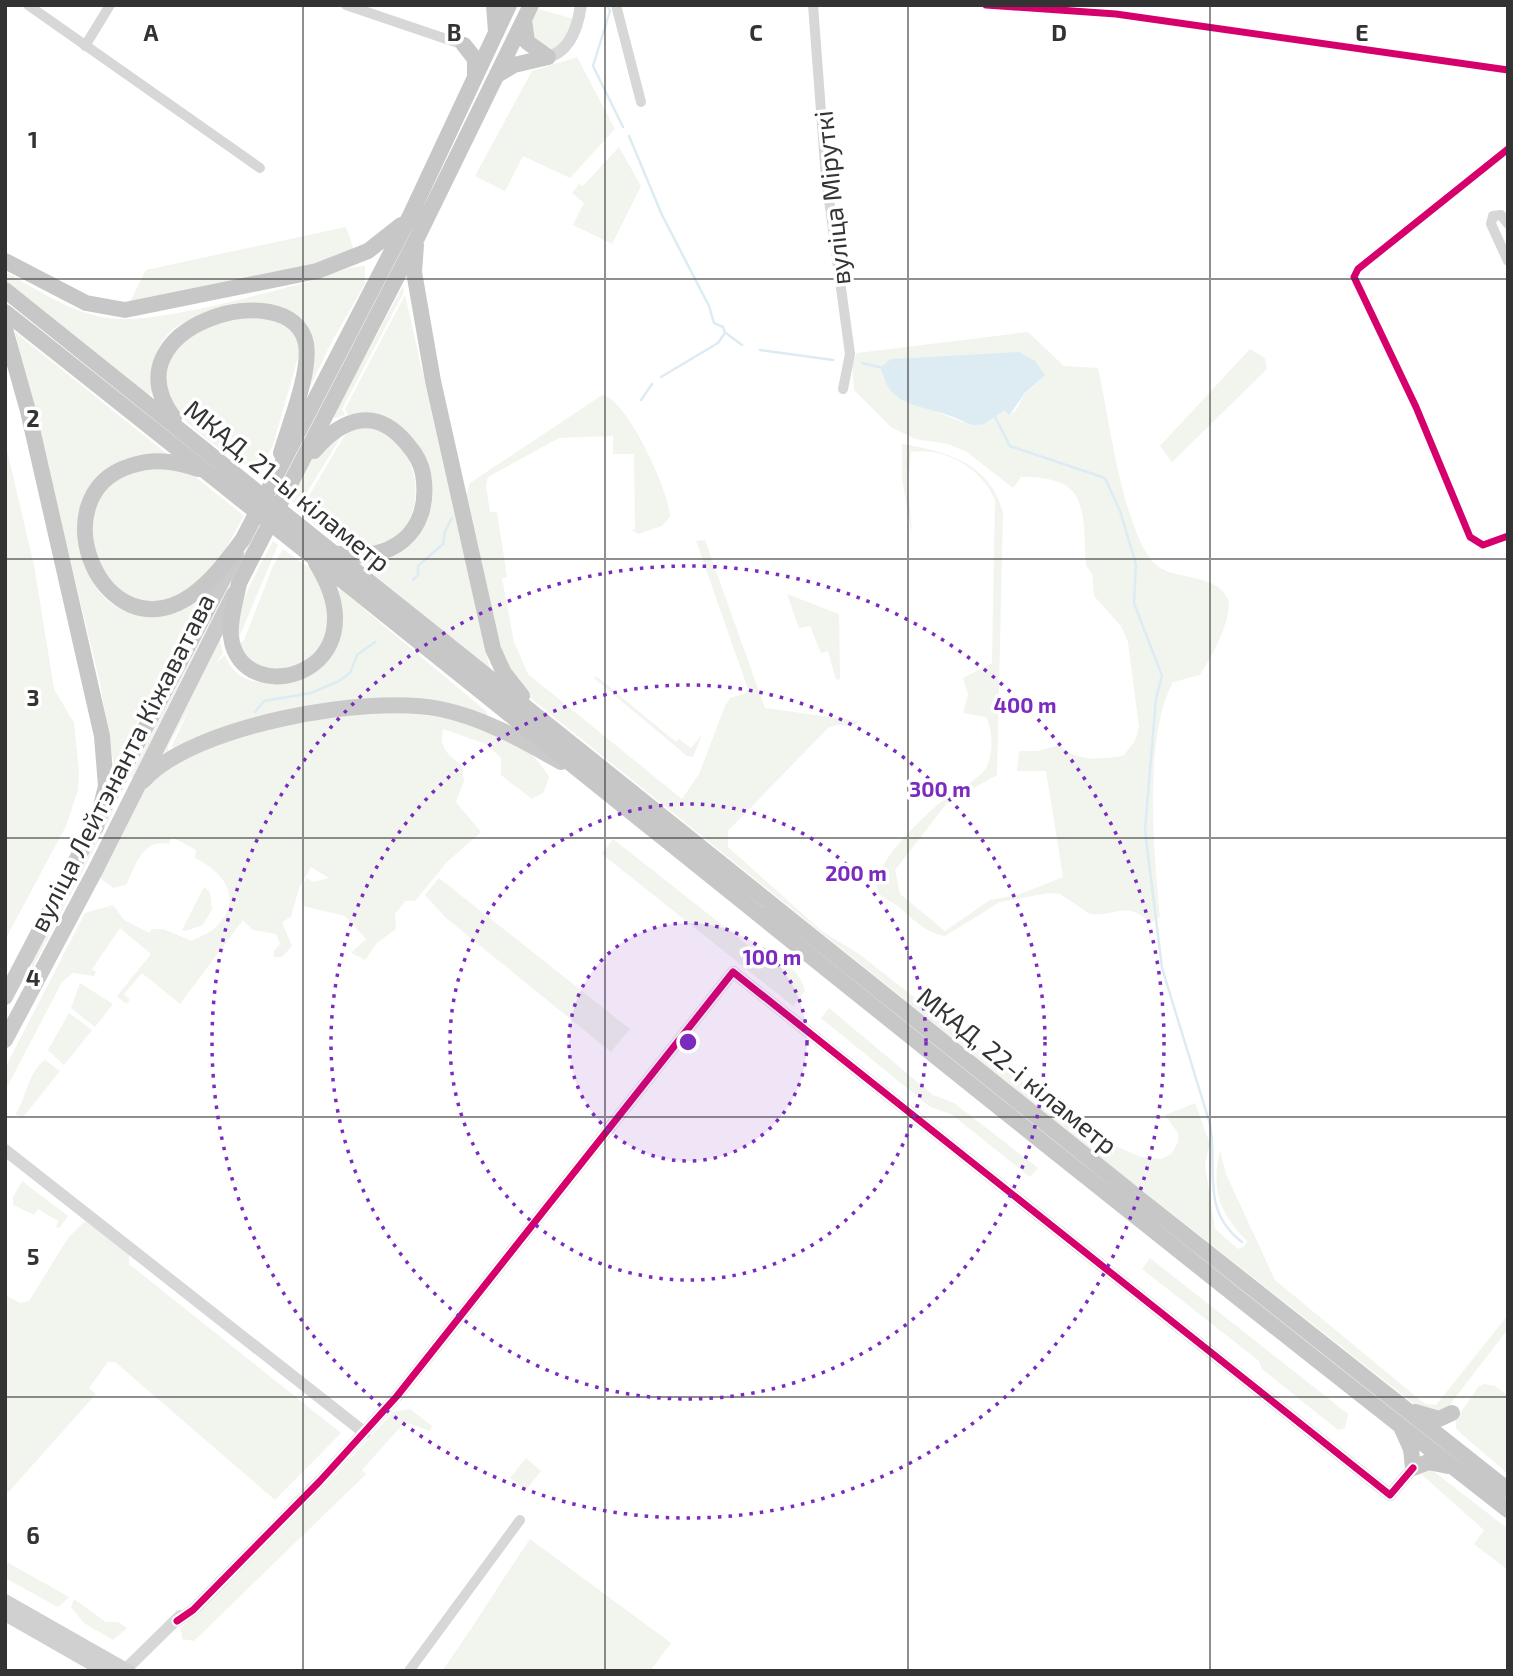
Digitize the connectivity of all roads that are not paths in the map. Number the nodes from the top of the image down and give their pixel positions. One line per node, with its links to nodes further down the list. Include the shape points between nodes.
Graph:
1 (28, 5): 13 (street)
2 (110, 5): 13 (street)
3 (346, 5): 12 (street)
4 (494, 5): 11 (highway)
5 (509, 5): 11 (highway)
6 (581, 5): 14 (street, via 568,43)
7 (616, 5): 18 (street)
8 (813, 5): 31 (street, вуліца Міруткі, via 826,178 850,354)
9 (986, 5): 15 (street, via 1116,14)
10 (527, 13): 14 (highway, via 527,42); 16 (highway)
11 (496, 34): 12 (highway); 17 (highway)
12 (464, 45): 17 (highway, via 475,59)
13 (85, 46): 20 (street)
14 (548, 57): 16 (highway, via 513,65)
15 (1508, 70)
16 (499, 74): 24 (highway)
17 (475, 79): 21 (highway)
18 (641, 102)
19 (1508, 149): 37 (street, via 1358,269 1354,277 1416,407 1470,537 1483,545)
20 (260, 168)
21 (410, 216): 26 (highway, via 382,243 339,263 301,276 148,308 112,310 86,303); 36 (highway)
22 (1508, 224): 25 (street, via 1501,215 1493,216 1490,224)
23 (1508, 234): 25 (street)
24 (417, 238): 33 (highway); 42 (highway, via 414,272 430,368 493,649 510,681)
25 (1501, 246): 27 (street)
26 (5, 261)
27 (1508, 261)
28 (5, 290): 32 (highway, МКАД, 21-ы кіламетр)
29 (5, 313): 34 (highway, МКАД, 21-ы кіламетр)
30 (5, 330): 49 (highway, via 35,439 102,736 106,786)
31 (843, 389)
32 (190, 436): 35 (highway, МКАД, 21-ы кіламетр); 36 (highway, via 159,389 164,360 179,334 210,319 258,311 291,320 305,340 307,355)
33 (296, 471): 40 (highway, via 336,428 356,420 392,429 420,463 422,502 405,539 368,557); 41 (highway, вуліца Лейтэнанта Кіжаватава)
34 (210, 474): 35 (highway, МКАД, 21-ы кіламетр); 38 (highway, via 180,463 150,462 117,471 105,480 86,514 87,546 96,573 114,596 128,604 142,608 176,604 200,589)
35 (233, 482): 39 (highway, МКАД, 21-ы кіламетр)
36 (271, 485): 38 (highway, вуліца Лейтэнанта Кіжаватава)
37 (1508, 536)
38 (243, 539): 45 (main road, вуліца Лейтэнанта Кіжаватава)
39 (306, 543): 40 (highway, МКАД, 21-ы кіламетр); 41 (highway, via 328,582 333,613 327,651 309,670 276,676 242,661 231,635); 43 (highway, МКАД, 21-ы кіламетр)
40 (332, 552): 42 (highway, МКАД, 21-ы кіламетр)
41 (239, 583): 46 (main road, вуліца Лейтэнанта Кіжаватава)
42 (545, 724): 53 (highway, МКАД, 22-і кіламетр)
43 (530, 733): 44 (highway, МКАД, 22-і кіламетр)
44 (575, 770): 48 (main road, via 468,716 408,705 349,708 270,722 186,750 151,772); 54 (highway, МКАД, 22-і кіламетр)
45 (122, 774): 46 (main road); 47 (main road, вуліца Лейтэнанта Кіжаватава)
46 (137, 785): 48 (main road, вуліца Лейтэнанта Кіжаватава)
47 (114, 793): 48 (main road); 49 (main road, вуліца Лейтэнанта Кіжаватава)
48 (127, 807): 51 (main road, вуліца Лейтэнанта Кіжаватава)
49 (96, 827): 50 (main road, вуліца Лейтэнанта Кіжаватава)
50 (5, 997)
51 (5, 1040)
52 (5, 1150): 55 (street)
53 (1403, 1407): 56 (highway, МКАД, 22-і кіламетр); 56 (highway, via 1432,1419 1452,1413 1450,1424)
54 (1401, 1426): 56 (highway, МКАД, 22-і кіламетр); 57 (highway, via 1412,1449)
55 (365, 1433): 57 (street, via 733,972 1390,1495); 63 (street, via 316,1476)
56 (1460, 1463): 57 (highway, via 1428,1462); 58 (highway); 59 (highway)
57 (1413, 1468)
58 (1508, 1490)
59 (1508, 1510)
60 (520, 1520): 65 (street)
61 (5, 1601): 63 (main road)
62 (5, 1614): 64 (main road)
63 (126, 1670)
64 (106, 1671)
65 (409, 1671)

